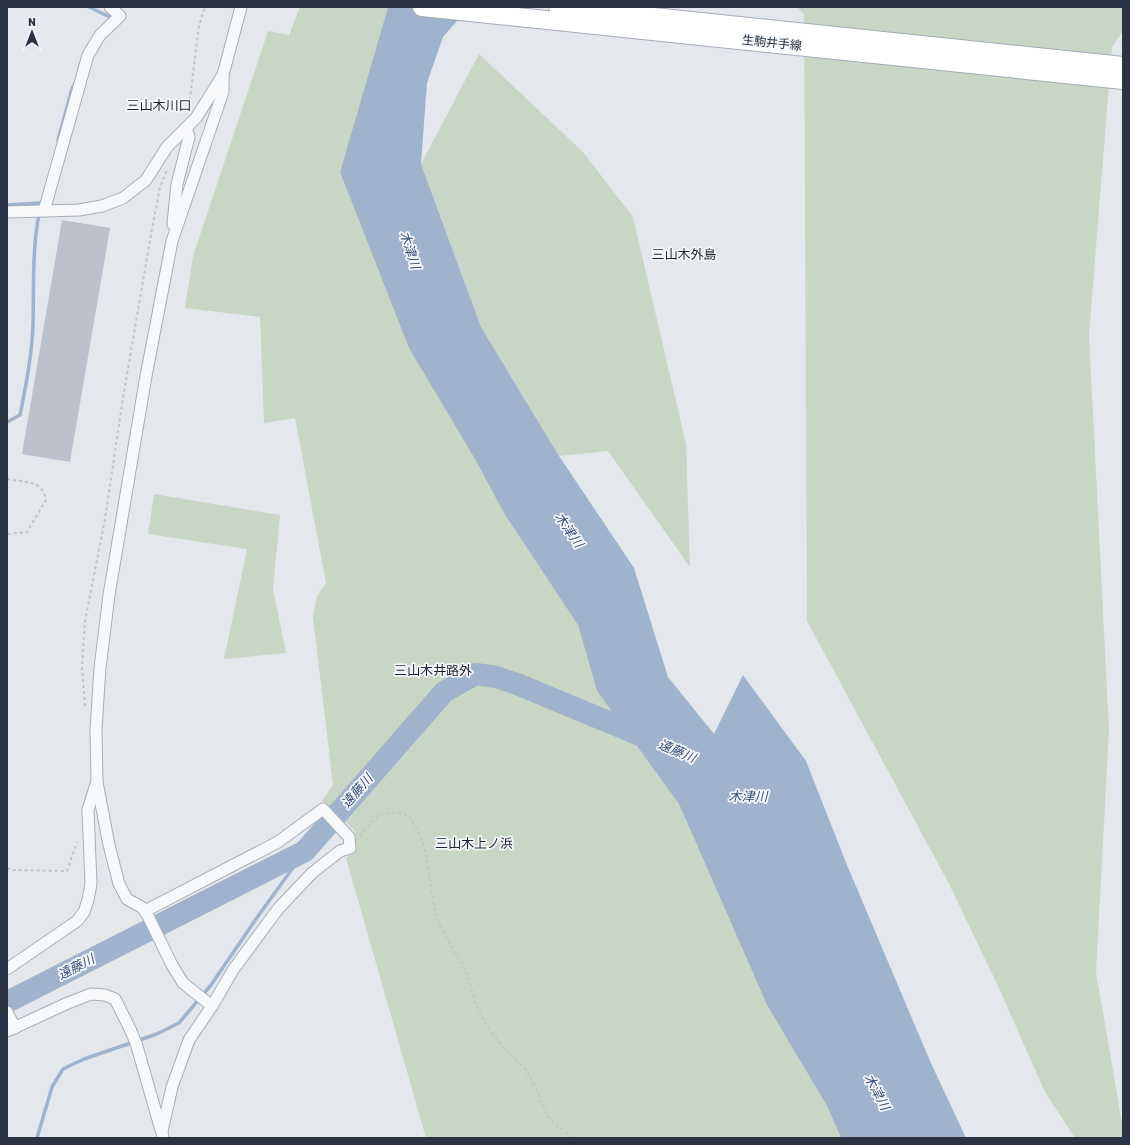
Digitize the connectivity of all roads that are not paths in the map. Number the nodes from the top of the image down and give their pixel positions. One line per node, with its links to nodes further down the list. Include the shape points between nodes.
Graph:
1 (110, 7): 9 (street, via 120,16 100,35 88,55)
2 (241, 7): 6 (street)
3 (422, 7): 7 (main road, 生駒井手線)
4 (558, 7): 5 (main road, 生駒井手線)
5 (1123, 66)
6 (223, 74): 8 (street, via 196,118); 11 (street, via 222,92)
7 (1123, 80)
8 (186, 128): 9 (street, via 167,147 146,180 123,198 102,206 79,210); 11 (street, via 189,138 176,184)
9 (44, 211): 10 (street)
10 (7, 212)
11 (172, 240): 12 (street, via 109,595 96,729)
12 (97, 782): 13 (street, via 119,884 127,899); 14 (street, via 88,810 91,884 84,912 77,921)
13 (145, 911): 15 (street, via 183,983); 15 (street, via 278,842 323,809 349,837 350,848 340,851 312,873 278,909 233,970)
14 (7, 969)
15 (212, 1006): 17 (street, via 189,1040 172,1087)
16 (10, 1022): 17 (street, via 91,994 105,994 114,1000 136,1043)
17 (162, 1135)

